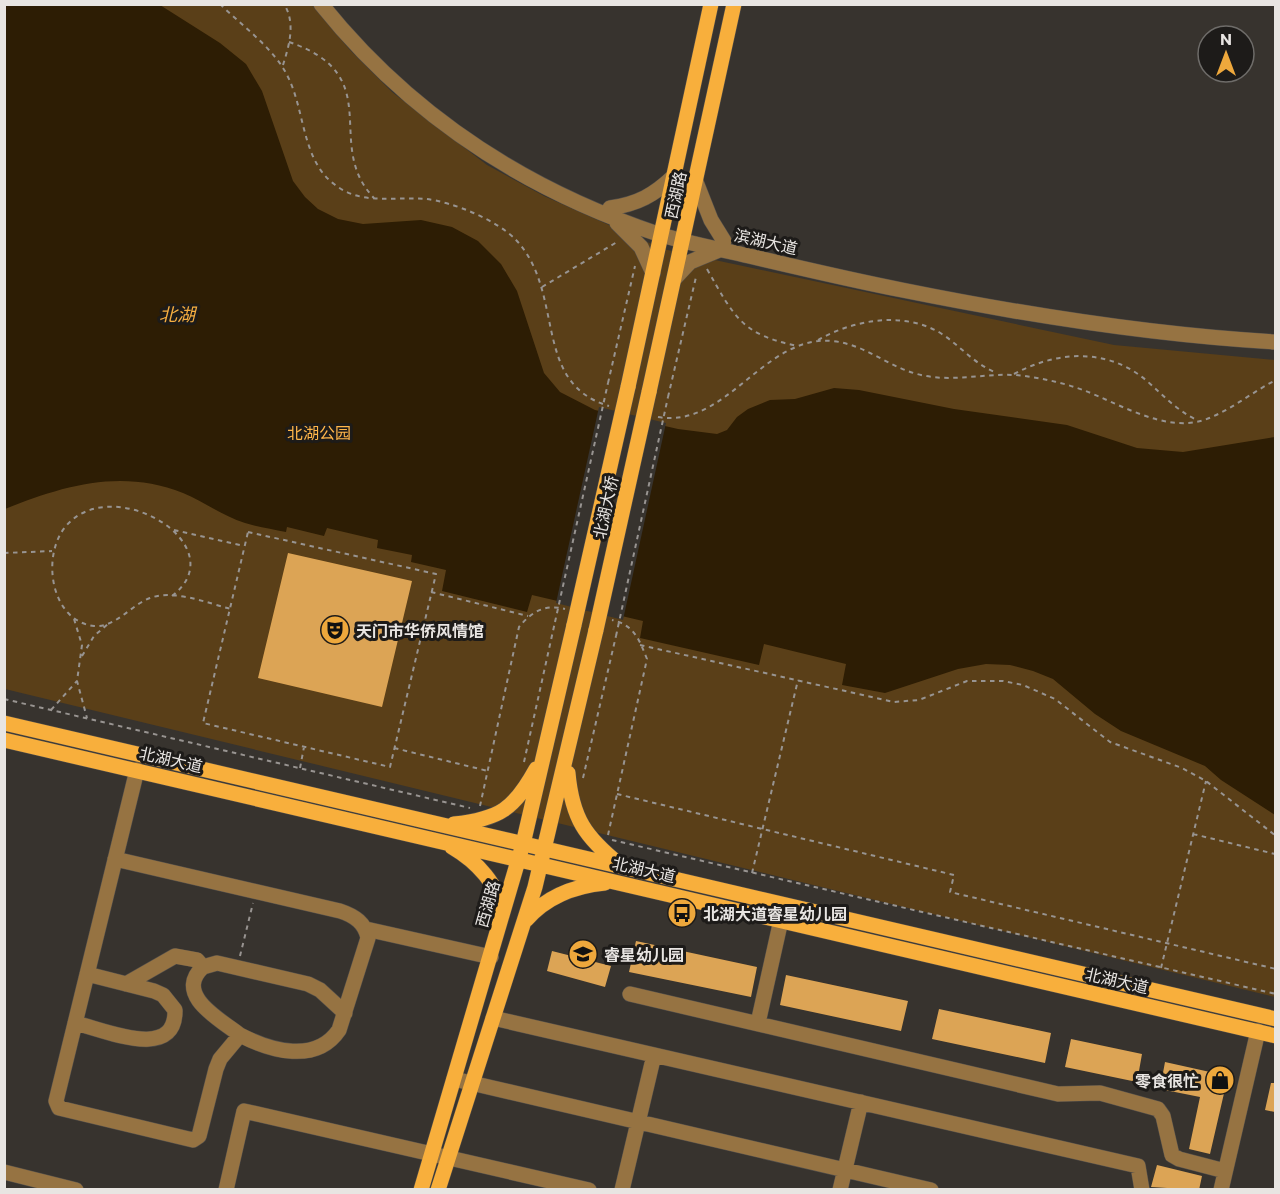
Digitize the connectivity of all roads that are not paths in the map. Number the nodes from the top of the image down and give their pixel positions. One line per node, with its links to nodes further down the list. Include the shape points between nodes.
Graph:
1 (321, 4): 7 (street, 滨湖大道, via 364,56 435,119 562,196)
2 (332, 4): 7 (street, 滨湖大道, via 371,51 442,112 518,162)
3 (711, 4): 5 (main road, 西湖路)
4 (734, 4): 6 (main road, 西湖路)
5 (674, 176): 7 (street, via 650,198); 8 (main road, 西湖路)
6 (696, 182): 9 (main road, 西湖路); 10 (street)
7 (609, 212): 8 (street, 滨湖大道); 11 (street, via 641,247)
8 (662, 231): 9 (street, 滨湖大道); 11 (main road, 西湖路)
9 (684, 236): 10 (street, 滨湖大道); 12 (main road, 西湖路)
10 (723, 245): 12 (street, via 704,261 683,268); 13 (street, 滨湖大道, via 1064,312); 14 (street, 滨湖大道, via 870,284 1063,320)
11 (653, 273): 15 (main road, 西湖路)
12 (675, 278): 16 (main road, 西湖路)
13 (1275, 333)
14 (1275, 342)
15 (627, 387): 17 (main road, 北湖大桥, bridge)
16 (649, 392): 21 (main road, 北湖大桥, bridge)
17 (574, 625): 20 (main road, 西湖路)
18 (4, 723): 23 (main road, 北湖大道)
19 (4, 740): 22 (main road, 北湖大道)
20 (545, 754): 23 (main road, via 524,790 504,811); 25 (main road, 西湖路)
21 (567, 758): 24 (main road); 28 (main road, via 570,798 577,817)
22 (136, 770): 23 (main road, 北湖大道); 26 (street)
23 (443, 833): 25 (main road, 北湖大道); 29 (main road, via 486,876 497,892)
24 (546, 849): 25 (main road, 北湖大道); 27 (main road); 28 (main road, 北湖大道)
25 (521, 851): 27 (main road, 北湖大道); 29 (main road, 西湖路)
26 (115, 859): 32 (street, via 340,911 353,915); 35 (street)
27 (542, 864): 28 (main road, 北湖大道); 31 (main road)
28 (619, 874): 30 (main road, 北湖大道); 31 (main road, via 557,895); 40 (main road, 北湖大道)
29 (503, 918): 33 (main road, 西湖路)
30 (781, 920): 42 (street); 43 (main road, 北湖大道)
31 (524, 922): 39 (main road)
32 (366, 929): 33 (street); 38 (street, via 368,938)
33 (491, 957): 47 (main road, 西湖路)
34 (203, 968): 36 (street, via 191,957 175,956); 38 (street, via 217,963 308,984); 44 (street, via 194,986 197,1001)
35 (87, 974): 36 (street); 41 (street)
36 (126, 984): 41 (street, via 154,991 171,1002 175,1017 170,1032 153,1041)
37 (630, 994): 42 (street)
38 (345, 1013): 44 (street, via 335,1036 304,1053)
39 (493, 1018): 46 (street); 48 (main road)
40 (1275, 1019)
41 (75, 1023): 44 (street, via 56,1101 58,1108 193,1140 199,1136 220,1059)
42 (758, 1023): 54 (street, via 1058,1094 1100,1094 1152,1106 1163,1116 1172,1155)
43 (1258, 1031): 45 (main road, 北湖大道); 54 (street)
44 (240, 1035)
45 (1275, 1036)
46 (654, 1055): 49 (street); 50 (street)
47 (454, 1079): 48 (street); 51 (main road, 西湖路)
48 (471, 1082): 50 (street); 52 (main road)
49 (861, 1102): 53 (street); 64 (street, via 1138,1166)
50 (638, 1121): 53 (street); 61 (street)
51 (432, 1154): 52 (street); 57 (street, via 244,1111); 58 (main road, 西湖路)
52 (448, 1157): 59 (main road); 60 (street)
53 (845, 1169): 62 (street); 63 (street)
54 (1225, 1171): 65 (street)
55 (4, 1172): 56 (street)
56 (76, 1190)
57 (226, 1190)
58 (421, 1190)
59 (438, 1190)
60 (589, 1190)
61 (622, 1190)
62 (840, 1190)
63 (932, 1190)
64 (1142, 1190)
65 (1221, 1190)

